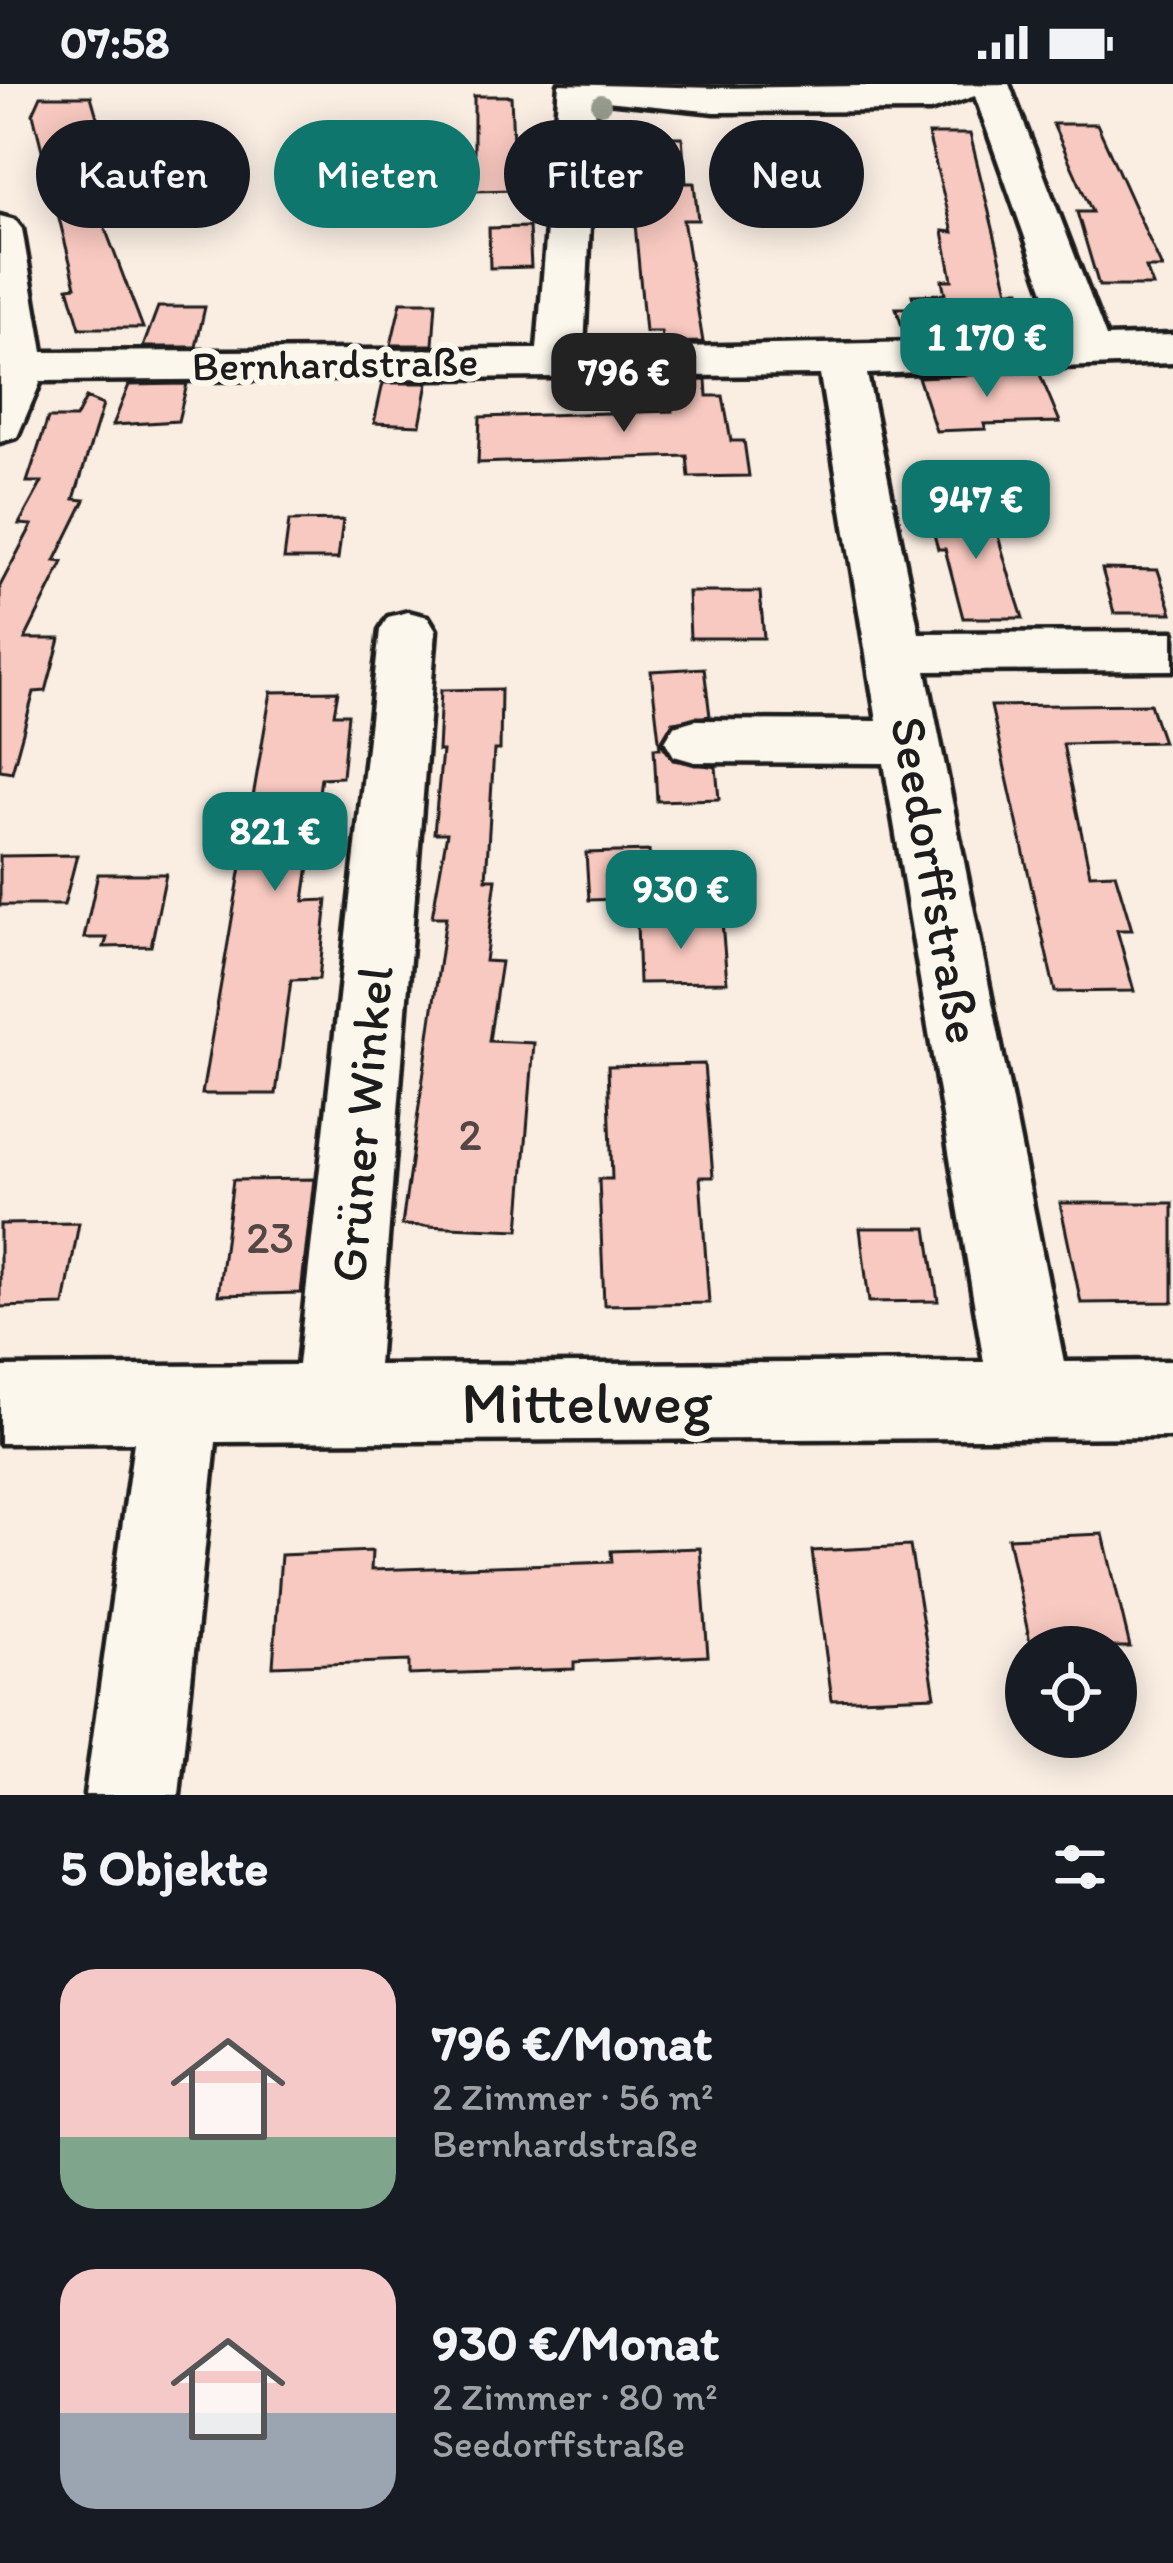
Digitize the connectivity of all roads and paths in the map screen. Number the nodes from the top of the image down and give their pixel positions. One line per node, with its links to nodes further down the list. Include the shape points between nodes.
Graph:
1 (578, 84): 8 (street)
2 (587, 84): 3 (street, via 716,100 930,99)
3 (972, 84)
4 (990, 84): 7 (street)
5 (0, 229): 10 (street)
6 (1173, 349): 7 (street, Bernhardstraße)
7 (1089, 353): 9 (street, Bernhardstraße)
8 (560, 360): 9 (street, Bernhardstraße); 10 (street, Bernhardstraße)
9 (842, 361): 14 (street, Seedorffstraße)
10 (11, 367): 11 (street)
11 (0, 427)
12 (408, 630): 19 (street, Grüner Winkel)
13 (1173, 651): 14 (street)
14 (895, 652): 16 (street, Seedorffstraße)
15 (695, 741): 16 (street)
16 (911, 742): 18 (street, Seedorffstraße)
17 (1173, 1399): 18 (street, Mittelweg)
18 (1031, 1400): 19 (street, Mittelweg)
19 (334, 1403): 21 (street, Mittelweg)
20 (0, 1405): 21 (street, Mittelweg)
21 (180, 1405): 22 (street)
22 (132, 1795)

